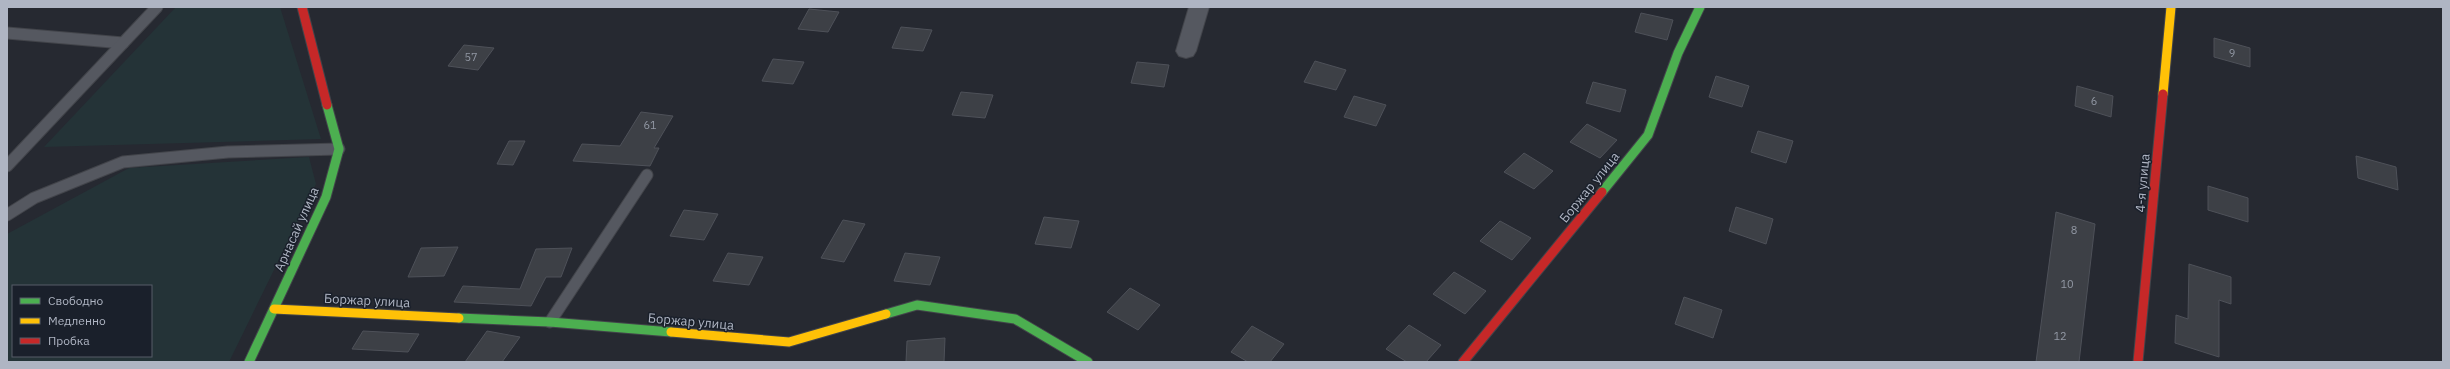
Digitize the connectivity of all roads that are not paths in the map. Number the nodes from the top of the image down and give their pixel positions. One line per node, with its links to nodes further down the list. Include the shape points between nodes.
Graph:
1 (157, 7): 7 (lane)
2 (302, 7): 9 (street)
3 (1199, 7): 8 (street)
4 (1700, 7): 17 (street, Боржар улица, via 1678,53 1648,135)
5 (2170, 7): 18 (street, 4-я улица)
6 (7, 34): 7 (lane)
7 (123, 43): 10 (lane)
8 (1186, 51)
9 (340, 149): 12 (lane, via 228,152 123,162 34,198); 13 (street, Арнасай улица, via 326,197)
10 (7, 166)
11 (647, 175): 14 (lane)
12 (7, 215)
13 (274, 309): 14 (street, Боржар улица); 15 (street, Арнасай улица)
14 (550, 322): 16 (street, Боржар улица, via 790,342 917,305 1015,319)
15 (249, 362)
16 (1088, 362)
17 (1462, 362)
18 (2138, 362)

